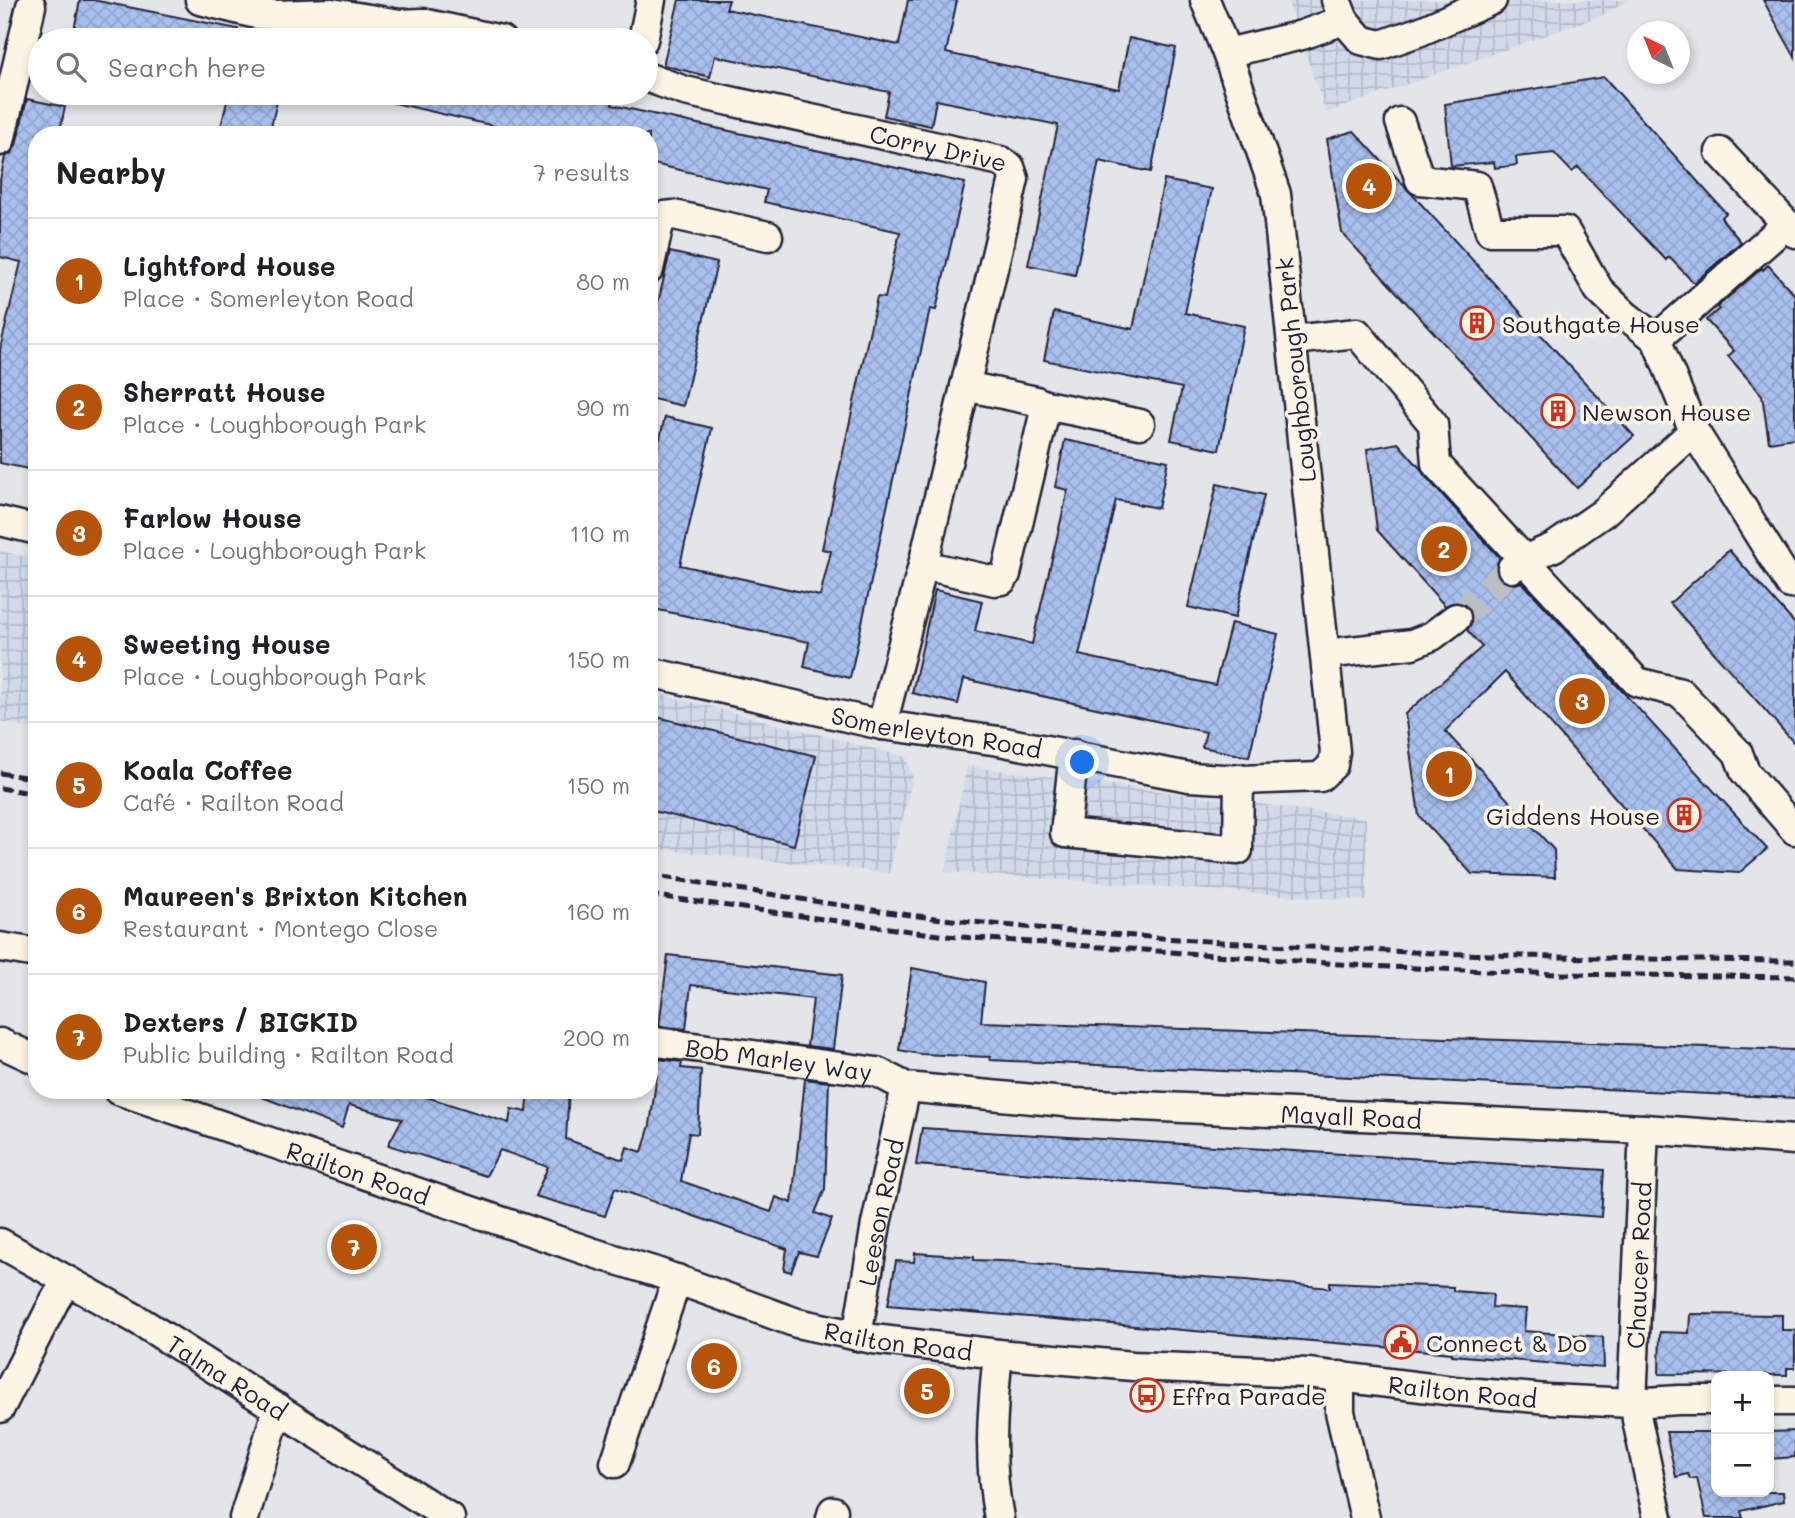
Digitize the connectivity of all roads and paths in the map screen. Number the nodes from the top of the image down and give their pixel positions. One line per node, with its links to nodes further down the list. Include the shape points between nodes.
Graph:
1 (200, 0): 7 (street, via 256,14 332,13)
2 (651, 0): 8 (street)
3 (1205, 0): 9 (street, Loughborough Park)
4 (1492, 0): 6 (street, via 1381,45 1361,40)
5 (31, 2): 12 (street)
6 (1340, 10): 9 (street, via 1302,35)
7 (445, 28)
8 (645, 28)
9 (1227, 53): 18 (street, Loughborough Park, via 1276,194)
10 (658, 81): 19 (street, Corry Drive, via 1001,161 1010,167 1014,179)
11 (1400, 122): 17 (street, via 1420,180 1477,186 1490,230 1565,232 1599,290)
12 (0, 141)
13 (1720, 152): 15 (street)
14 (658, 228): 16 (street, via 665,216 674,215)
15 (1791, 228): 17 (street)
16 (768, 236)
17 (1657, 338): 22 (street)
18 (1293, 340): 25 (street, via 1357,333 1433,424 1436,464); 29 (street, Loughborough Park)
19 (965, 386): 20 (street); 26 (street, Corry Drive)
20 (1045, 405): 21 (street); 26 (street, via 1002,580)
21 (1140, 424)
22 (1694, 431): 25 (street, via 1604,513 1554,547); 27 (street)
23 (0, 521): 24 (street)
24 (28, 528)
25 (1519, 563): 35 (street, via 1637,682 1681,692 1738,753 1745,772)
26 (923, 565): 31 (street, Corry Drive)
27 (1790, 584)
28 (1456, 618): 29 (street, via 1412,644)
29 (1325, 654): 32 (street, Loughborough Park)
30 (658, 674): 31 (street, Somerleyton Road)
31 (882, 725): 33 (street, Somerleyton Road)
32 (1335, 752): 34 (street, Somerleyton Road, via 1333,765 1320,777)
33 (1074, 754): 34 (street, Somerleyton Road, via 1189,777); 34 (street, via 1065,833 1238,850)
34 (1238, 779)
35 (1795, 830)
36 (0, 947): 37 (street)
37 (28, 952)
38 (658, 1042): 41 (street, Bob Marley Way, via 877,1072)
39 (0, 1043): 40 (street)
40 (28, 1056)
41 (905, 1087): 43 (street, Mayall Road, via 1075,1103); 48 (street, Leeson Road)
42 (145, 1099): 46 (street, Railton Road)
43 (1644, 1129): 44 (street, Mayall Road); 54 (street, Chaucer Road)
44 (1795, 1140)
45 (0, 1243): 47 (street, Talma Road)
46 (677, 1279): 48 (street, Railton Road, via 797,1324); 57 (street)
47 (67, 1281): 55 (street); 56 (street, Talma Road)
48 (857, 1336): 49 (street, Railton Road)
49 (998, 1354): 50 (street, Railton Road); 60 (street, via 990,1451)
50 (1340, 1376): 54 (street, Railton Road, via 1467,1392); 61 (street, via 1340,1412)
51 (1711, 1400): 54 (street, Railton Road)
52 (1774, 1401): 53 (street)
53 (1795, 1401)
54 (1634, 1403): 62 (street, Chaucer Road)
55 (0, 1408)
56 (278, 1408): 58 (street); 59 (street, Talma Road)
57 (615, 1463)
58 (244, 1518)
59 (450, 1518)
60 (999, 1518)
61 (1365, 1518)
62 (1658, 1518)

